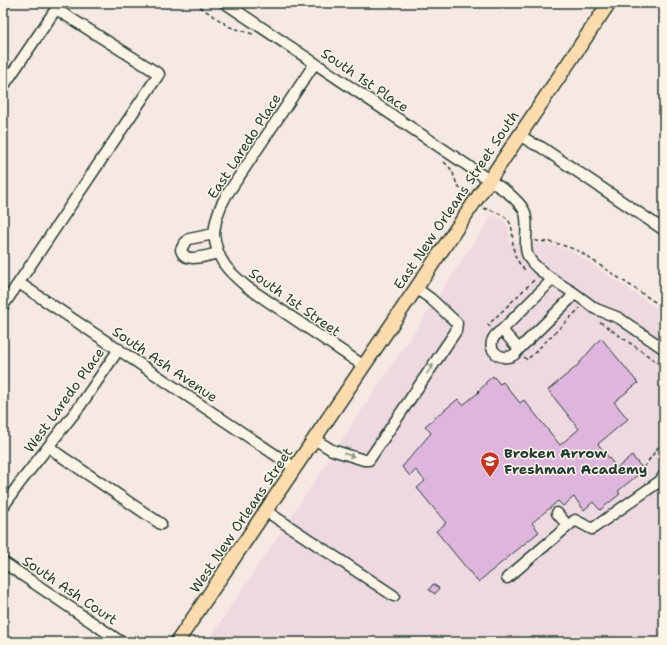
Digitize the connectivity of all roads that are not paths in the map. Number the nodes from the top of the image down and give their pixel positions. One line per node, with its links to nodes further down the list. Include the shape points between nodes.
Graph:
1 (225, 3): 4 (street, South 1st Place)
2 (609, 3): 6 (main road, East New Orleans Street South)
3 (58, 6): 5 (street); 12 (street, via 159,74)
4 (315, 63): 7 (street, South 1st Place); 9 (street, East Laredo Place, via 220,206)
5 (3, 87)
6 (519, 135): 7 (main road, East New Orleans Street South); 8 (street)
7 (489, 180): 11 (street, South 1st Place, via 519,203 526,216 528,258); 13 (main road, East New Orleans Street South)
8 (664, 230)
9 (214, 234): 10 (street, South 1st Street); 10 (street, via 189,239 181,250 188,258)
10 (218, 253): 20 (street, South 1st Street, via 227,269 247,287)
11 (551, 282): 14 (street, South 1st Place); 16 (street)
12 (19, 283): 15 (street); 17 (street, South Ash Avenue)
13 (416, 288): 20 (main road, East New Orleans Street South); 22 (street, one-way to 13, via 332,450 369,460 456,331 457,324)
14 (571, 297): 18 (street, South 1st Place, via 618,318); 19 (street)
15 (3, 306)
16 (497, 330): 19 (street); 19 (street, via 492,340 493,350 497,354 509,356)
17 (119, 349): 23 (street, West Laredo Place, via 80,406); 24 (street, South Ash Avenue)
18 (664, 349)
19 (521, 352)
20 (364, 366): 21 (main road, East New Orleans Street South)
21 (330, 416): 22 (main road, West New Orleans Street)
22 (314, 439): 24 (main road, West New Orleans Street)
23 (48, 446): 26 (street, West Laredo Place); 29 (street)
24 (295, 468): 27 (main road, West New Orleans Street)
25 (664, 475): 30 (street, via 660,481 592,529 576,520)
26 (3, 507)
27 (266, 511): 33 (street); 35 (main road, West New Orleans Street)
28 (557, 513): 30 (street)
29 (162, 524)
30 (568, 526): 32 (street)
31 (3, 562): 34 (street, South Ash Court)
32 (507, 578)
33 (394, 596)
34 (121, 642)
35 (178, 642)

